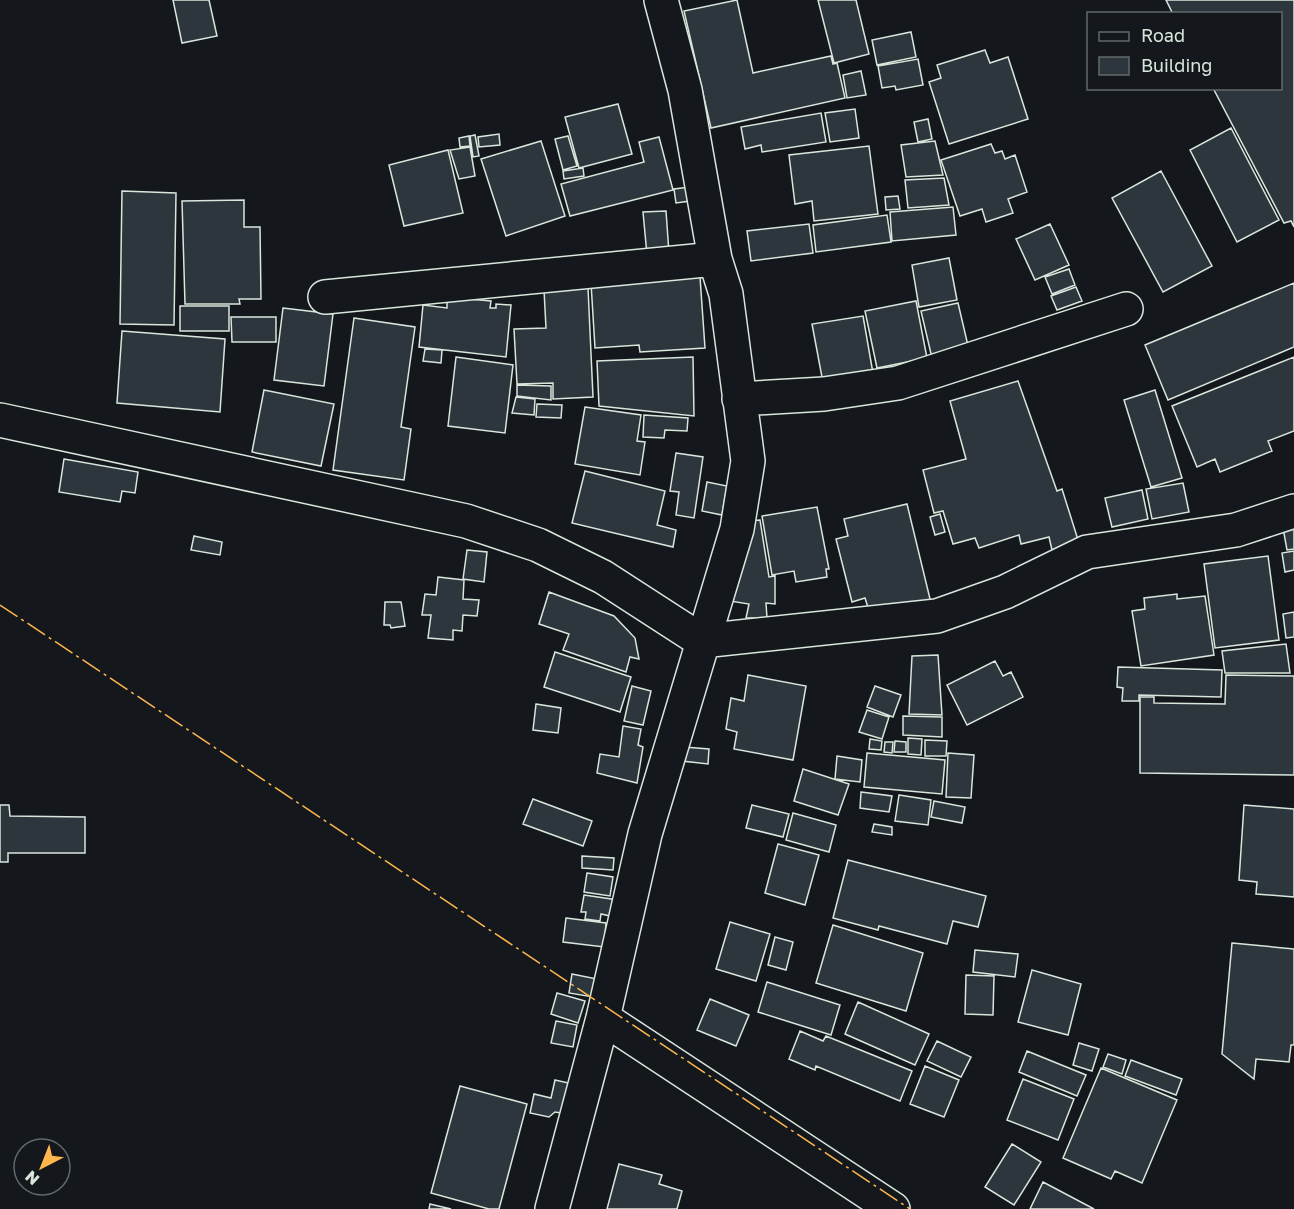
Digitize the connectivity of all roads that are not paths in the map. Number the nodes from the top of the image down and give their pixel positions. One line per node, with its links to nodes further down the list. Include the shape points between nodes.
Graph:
1 (661, 0): 2 (street, via 685,90)
2 (715, 259): 3 (street); 5 (street, via 726,294)
3 (324, 297)
4 (1126, 309): 5 (street, via 898,383 825,394)
5 (740, 399): 8 (street, via 748,461 737,529)
6 (0, 420): 8 (street, via 466,521 538,545 603,577)
7 (1294, 511): 8 (street, via 1236,530 1087,552 1005,592 937,616)
8 (702, 640): 9 (street, via 645,834)
9 (603, 1018): 10 (street); 11 (street)
10 (552, 1209)
11 (893, 1209)

